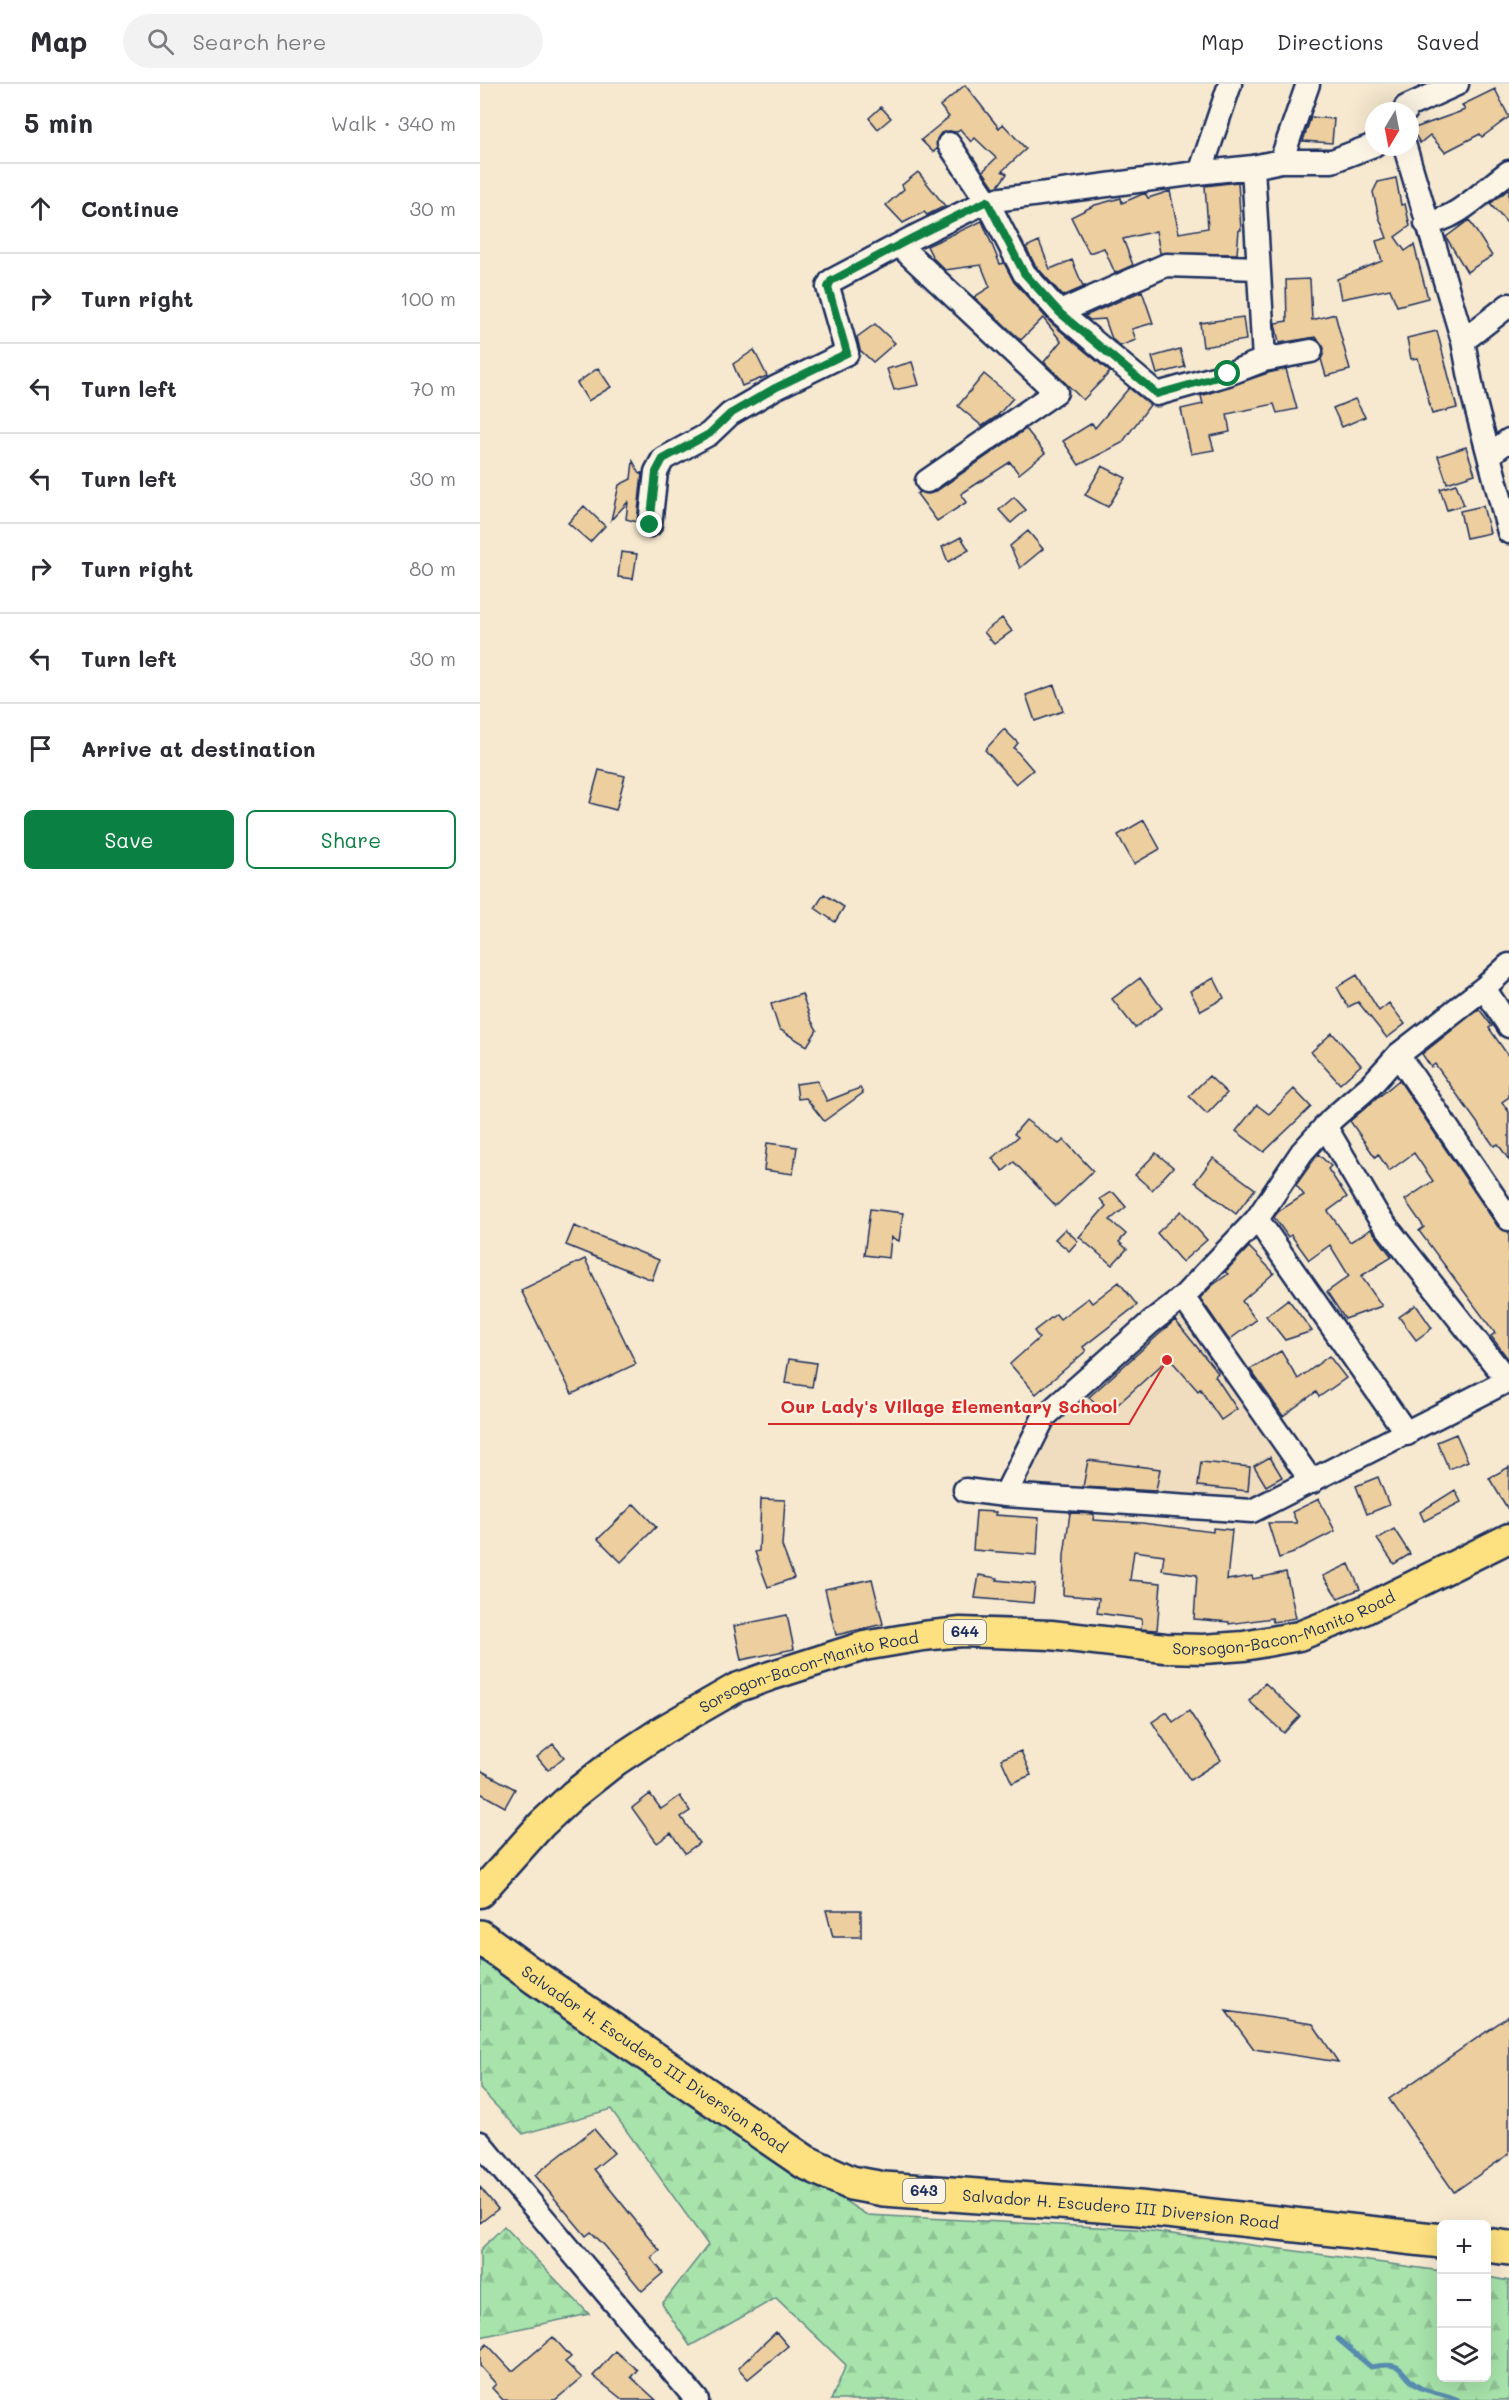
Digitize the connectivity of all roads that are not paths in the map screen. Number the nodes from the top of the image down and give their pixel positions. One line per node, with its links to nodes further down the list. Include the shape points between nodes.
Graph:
1 (1230, 84): 11 (street)
2 (1308, 84): 8 (street)
3 (1457, 84): 4 (street)
4 (1417, 102)
5 (949, 144): 12 (street)
6 (1365, 148): 8 (street, via 1332,161)
7 (1407, 156): 13 (street)
8 (1281, 161): 9 (street)
9 (1253, 167): 11 (street); 15 (street)
10 (1509, 172): 13 (street, via 1439,222)
11 (1200, 173): 12 (street)
12 (987, 201): 14 (street); 17 (street, via 1024,273)
13 (1426, 223): 18 (street)
14 (900, 246): 23 (street, via 1056,392); 24 (street, via 831,281 828,287 847,353 775,388 730,414 709,434 663,459 656,472)
15 (1258, 268): 17 (street, via 1166,265); 20 (street)
16 (1509, 305): 18 (street)
17 (1060, 312): 20 (street, via 1157,394)
18 (1463, 341): 22 (street)
19 (1311, 351): 20 (street)
20 (1264, 360)
21 (1509, 440): 22 (street)
22 (1489, 455): 25 (street)
23 (927, 481)
24 (650, 525)
25 (1509, 532)
26 (1509, 965): 27 (street)
27 (1484, 988): 28 (street); 29 (street)
28 (1509, 1026)
29 (1398, 1055): 30 (street); 31 (street)
30 (1325, 1126): 32 (street, via 1302,1152); 34 (street, via 1378,1216)
31 (1509, 1219)
32 (1257, 1220): 33 (street); 35 (street)
33 (1183, 1297): 36 (street); 38 (street, via 1044,1417)
34 (1508, 1380): 35 (street)
35 (1407, 1434): 36 (street)
36 (1312, 1482): 38 (street, via 1252,1511)
37 (964, 1490): 38 (street)
38 (1005, 1495)
39 (1509, 1538): 40 (main road, Sorsogon-Bacon-Manito Road / 644, via 1362,1611 1299,1636 1203,1649 1041,1634 961,1632 864,1646 770,1676 736,1688 616,1761 542,1824)
40 (480, 1893)
41 (480, 1937): 43 (highway, Salvador H. Escudero III Diversion Road / 643, via 774,2141 822,2171 851,2183 884,2189 1139,2208)
42 (480, 2143): 46 (street)
43 (1437, 2240)
44 (1491, 2246): 45 (highway)
45 (1509, 2248)
46 (697, 2400)

